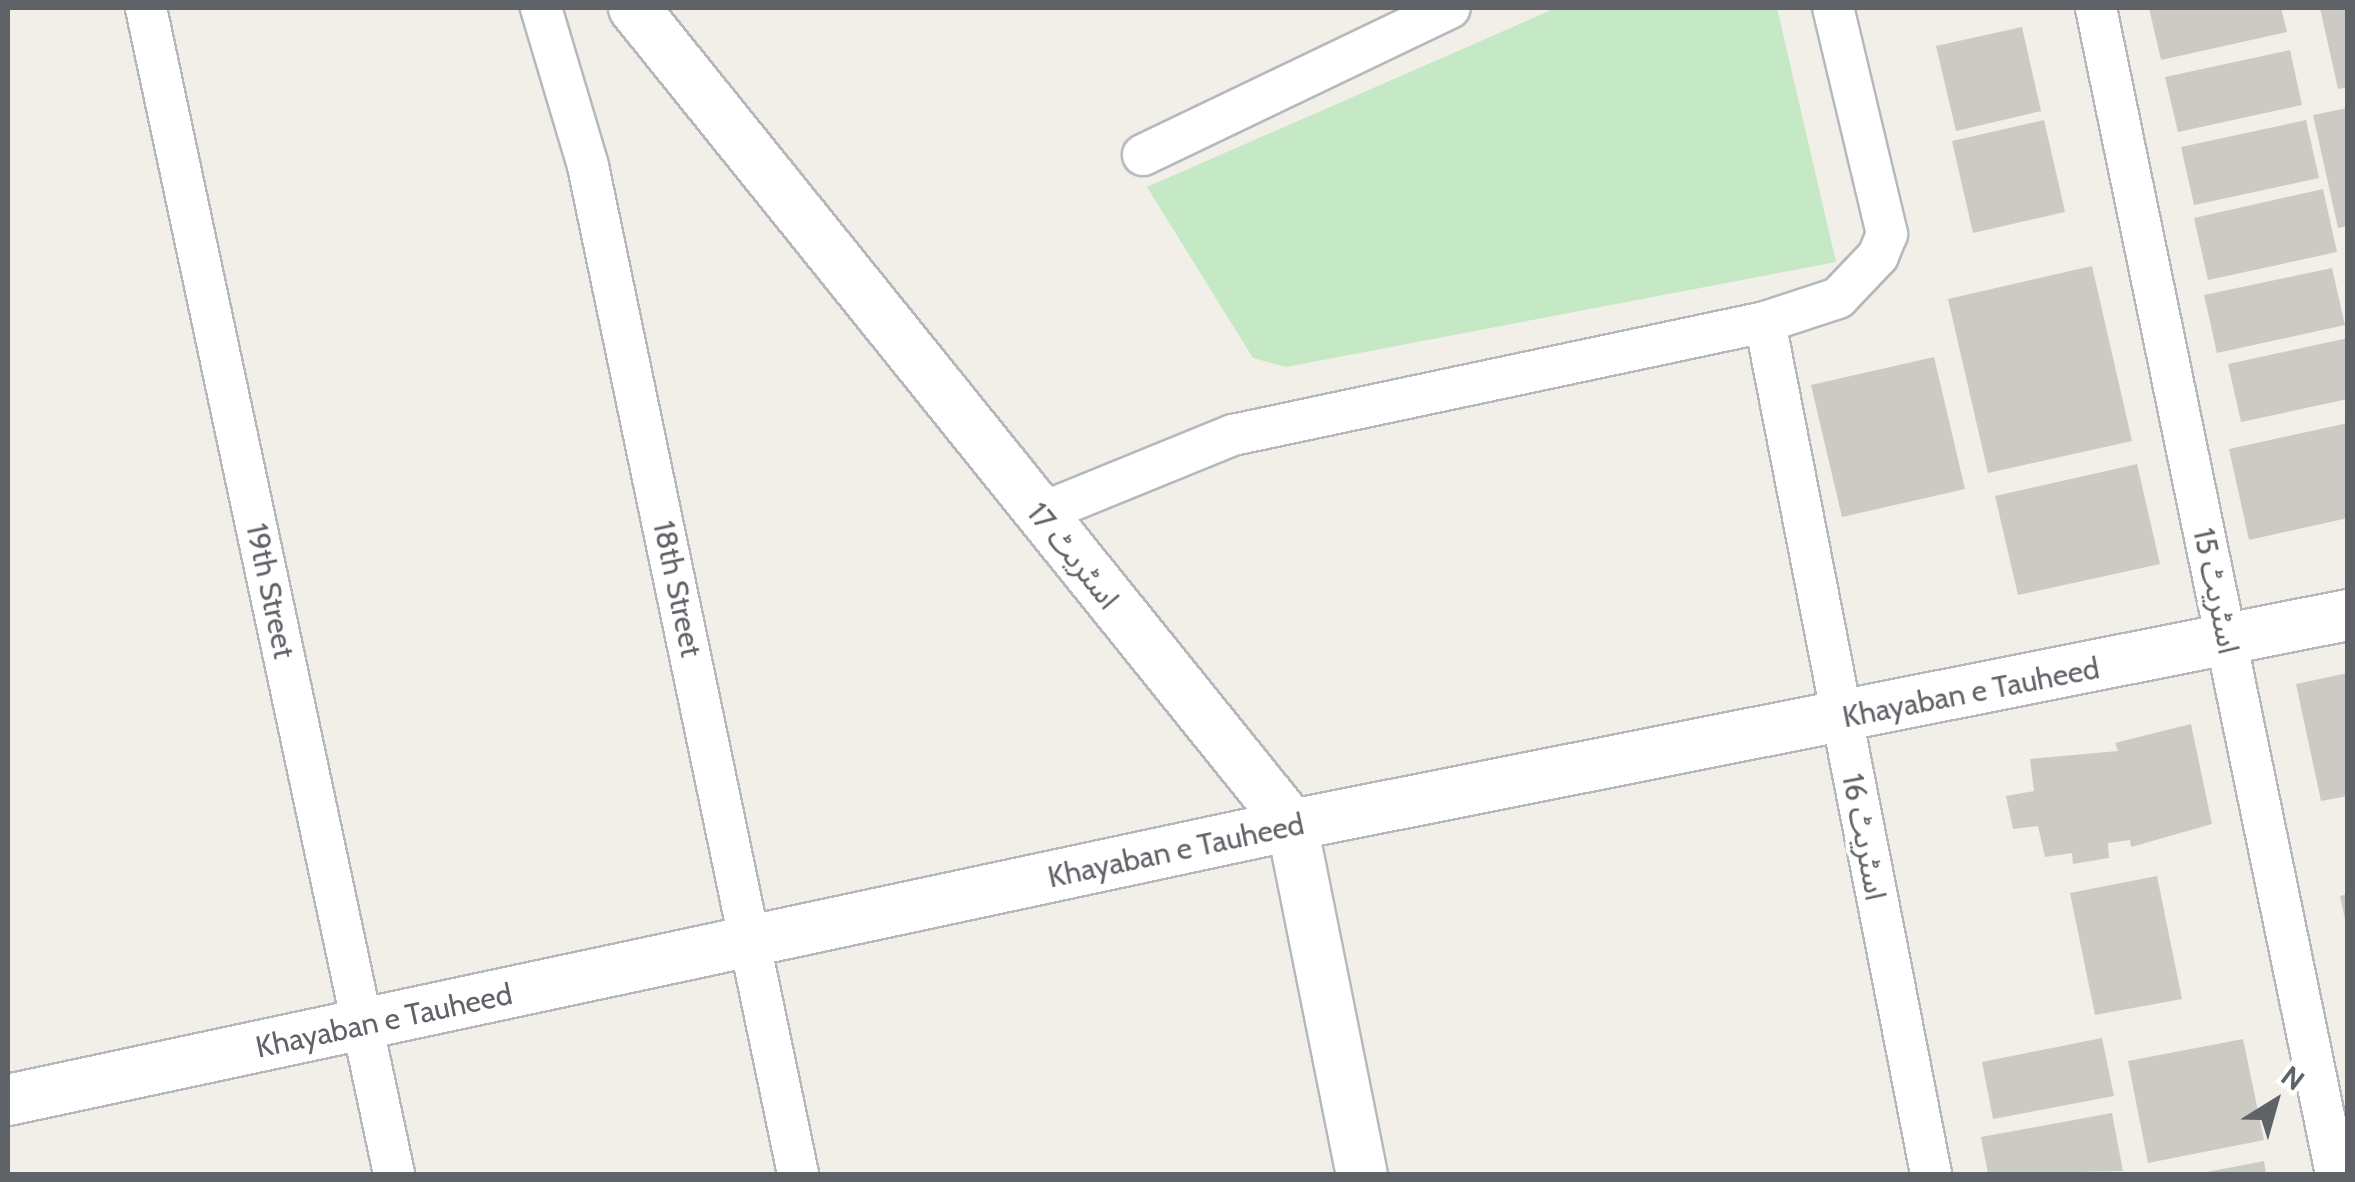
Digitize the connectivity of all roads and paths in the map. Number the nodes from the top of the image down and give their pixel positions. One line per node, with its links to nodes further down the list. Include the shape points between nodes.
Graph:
1 (146, 8): 15 (street, 19th Street)
2 (541, 8): 14 (street, 18th Street, via 588,166)
3 (634, 8): 9 (street, اسٹریٹ 17)
4 (1450, 8): 7 (street)
5 (1833, 8): 8 (street, via 1886,234 1878,256 1838,298)
6 (2096, 8): 11 (street, اسٹریٹ 15)
7 (1144, 155)
8 (1765, 322): 9 (street, via 1233,434); 12 (street, اسٹریٹ 16)
9 (1038, 514): 13 (street, اسٹریٹ 17)
10 (2348, 615): 11 (street, Khayaban e Tauheed)
11 (2226, 641): 12 (street, Khayaban e Tauheed); 21 (street, اسٹریٹ 15)
12 (1841, 719): 13 (street, Khayaban e Tauheed); 20 (street, اسٹریٹ 16)
13 (1292, 825): 14 (street, Khayaban e Tauheed); 19 (street, اسٹریٹ 17)
14 (752, 945): 15 (street, Khayaban e Tauheed); 18 (street, 18th Street)
15 (364, 1024): 16 (street, Khayaban e Tauheed); 17 (street, 19th Street)
16 (8, 1100)
17 (394, 1174)
18 (798, 1174)
19 (1362, 1174)
20 (1931, 1174)
21 (2336, 1174)

